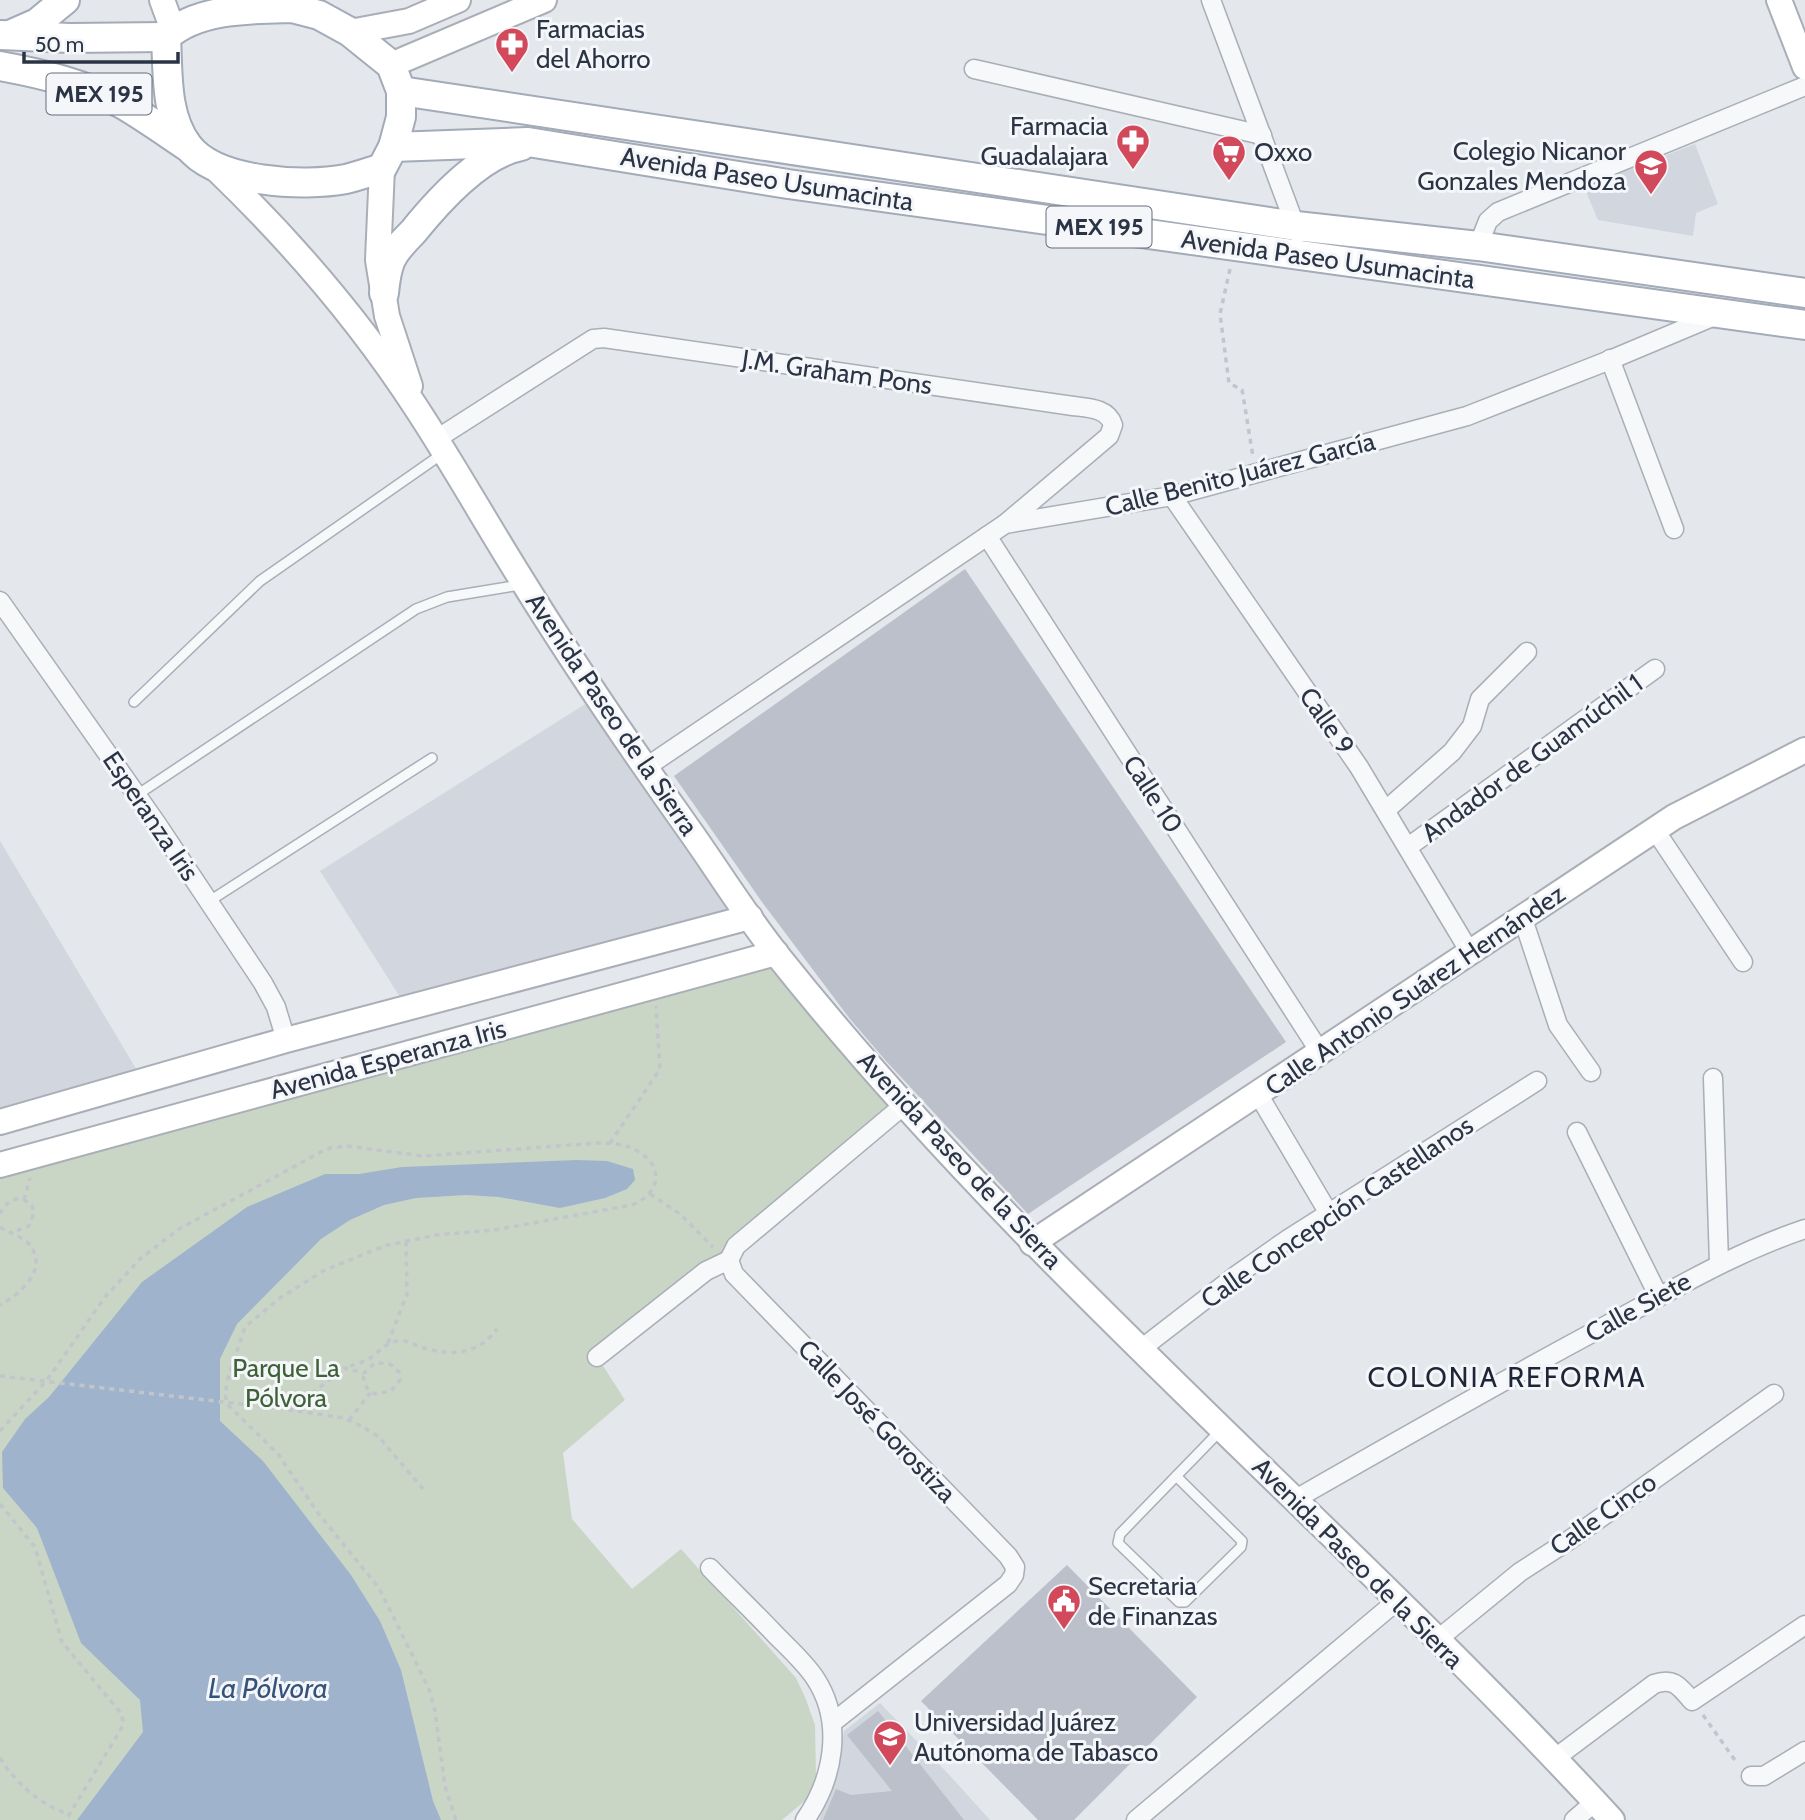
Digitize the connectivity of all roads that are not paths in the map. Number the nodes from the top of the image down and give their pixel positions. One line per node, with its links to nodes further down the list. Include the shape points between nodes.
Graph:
1 (65, 0): 10 (main road, via 37,23)
2 (162, 0): 9 (main road)
3 (458, 0): 8 (main road, via 409,21)
4 (544, 0): 14 (main road)
5 (1211, 0): 16 (street)
6 (1779, 0): 12 (main road)
7 (281, 4): 8 (main road, via 318,15); 9 (main road, via 201,19)
8 (350, 32): 14 (main road)
9 (170, 34): 10 (main road, MEX 195); 18 (main road, via 168,96)
10 (3, 35)
11 (0, 66): 18 (main road, MEX 195, via 49,75 100,94)
12 (1805, 67)
13 (974, 69): 16 (street)
14 (396, 78): 19 (main road, via 401,117); 21 (main road, Avenida Paseo Usumacinta / MEX 195)
15 (1805, 86): 22 (street, via 1498,212 1488,221)
16 (1262, 135): 21 (street)
17 (536, 143): 19 (main road, Avenida Paseo Usumacinta / MEX 195, via 497,142); 23 (main road, Avenida Paseo Usumacinta / MEX 195, via 788,184); 24 (main road, via 512,148 452,187 391,260)
18 (188, 147): 20 (main road)
19 (387, 157): 20 (main road, via 345,179 312,182 265,180); 24 (main road, Avenida Paseo de la Sierra, via 378,260)
20 (214, 167): 29 (main road, Avenida Paseo de la Sierra, via 323,283)
21 (1296, 226): 22 (main road, Avenida Paseo Usumacinta / MEX 195); 23 (street)
22 (1478, 246): 25 (main road, Avenida Paseo Usumacinta / MEX 195)
23 (1306, 256): 26 (main road, Avenida Paseo Usumacinta / MEX 195)
24 (384, 293): 29 (main road, Avenida Paseo de la Sierra, via 387,316)
25 (1805, 293)
26 (1719, 314): 27 (main road, Avenida Paseo Usumacinta / MEX 195); 28 (street, Calle Benito Juárez García)
27 (1805, 325)
28 (1610, 359): 31 (street, Calle Benito Juárez García, via 1467,416); 33 (street)
29 (418, 410): 30 (main road, Avenida Paseo de la Sierra)
30 (439, 447): 32 (street, J.M. Graham Pons, via 582,345 604,338 1095,409 1108,416 1113,425 1109,436); 35 (main road, Avenida Paseo de la Sierra); 39 (lane, via 260,581)
31 (1172, 496): 32 (street, Calle Benito Juárez García); 44 (street, Calle 9)
32 (1005, 524): 34 (street, Calle Benito Juárez García)
33 (1674, 529)
34 (987, 536): 42 (street, Calle Benito Juárez García); 54 (street, Calle 10)
35 (524, 584): 42 (main road, Avenida Paseo de la Sierra); 43 (lane, via 464,593 416,609)
36 (0, 601): 43 (street, Esperanza Iris)
37 (1527, 652): 44 (street, via 1480,699 1472,726 1452,752)
38 (1656, 669): 46 (street, Andador de Guamúchil 1)
39 (134, 702)
40 (1805, 750): 45 (main road, Calle Antonio Suárez Hernández)
41 (432, 758): 47 (lane)
42 (645, 768): 48 (main road, Avenida Paseo de la Sierra)
43 (137, 795): 47 (street, Esperanza Iris)
44 (1386, 810): 46 (street, Calle 9)
45 (1656, 830): 49 (main road, Calle Antonio Suárez Hernández); 52 (street)
46 (1408, 847): 51 (street, Calle 9)
47 (208, 902): 53 (street, Esperanza Iris, via 272,1000)
48 (750, 917): 50 (main road, Avenida Paseo de la Sierra); 53 (main road, Avenida Esperanza Iris)
49 (1523, 919): 51 (main road, Calle Antonio Suárez Hernández); 55 (street, via 1558,1025)
50 (776, 953): 59 (main road, Avenida Paseo de la Sierra); 62 (main road, Avenida Esperanza Iris)
51 (1471, 954): 54 (main road, Calle Antonio Suárez Hernández)
52 (1743, 962)
53 (286, 1041): 60 (main road, Avenida Esperanza Iris)
54 (1320, 1052): 58 (main road, Calle Antonio Suárez Hernández)
55 (1591, 1072)
56 (1713, 1079): 67 (street)
57 (1537, 1081): 63 (street, Calle Concepción Castellanos)
58 (1258, 1094): 63 (street); 65 (main road, Calle Antonio Suárez Hernández)
59 (904, 1105): 65 (main road, Avenida Paseo de la Sierra); 66 (street, via 736,1246)
60 (0, 1122)
61 (1577, 1132): 68 (street)
62 (0, 1165)
63 (1328, 1212): 69 (street, Calle Concepción Castellanos)
64 (1805, 1228): 67 (street, Calle Siete)
65 (1032, 1242): 69 (main road, Avenida Paseo de la Sierra)
66 (729, 1260): 70 (street, via 706,1271); 79 (street, Calle José Gorostiza, via 734,1274 1015,1567 1008,1584)
67 (1719, 1263): 68 (street, Calle Siete)
68 (1659, 1297): 74 (street, Calle Siete)
69 (1141, 1349): 72 (main road, Avenida Paseo de la Sierra)
70 (597, 1357)
71 (1774, 1394): 78 (street, Calle Cinco, via 1520,1572)
72 (1222, 1430): 73 (lane); 74 (main road, Avenida Paseo de la Sierra)
73 (1176, 1476): 73 (lane, via 1242,1541 1185,1602 1179,1602 1118,1543)
74 (1294, 1500): 76 (main road, Avenida Paseo de la Sierra)
75 (710, 1568): 79 (street, via 808,1669 822,1690)
76 (1398, 1601): 78 (main road, Avenida Paseo de la Sierra); 85 (street)
77 (1805, 1625): 81 (street, via 1692,1701 1675,1682 1654,1684)
78 (1437, 1640): 81 (main road, Avenida Paseo de la Sierra)
79 (832, 1723): 84 (street, via 828,1770)
80 (1805, 1751): 82 (street, via 1764,1776)
81 (1555, 1759): 83 (main road, Avenida Paseo de la Sierra)
82 (1751, 1776)
83 (1605, 1814): 86 (street)
84 (805, 1820)
85 (1136, 1820)
86 (1574, 1820)

